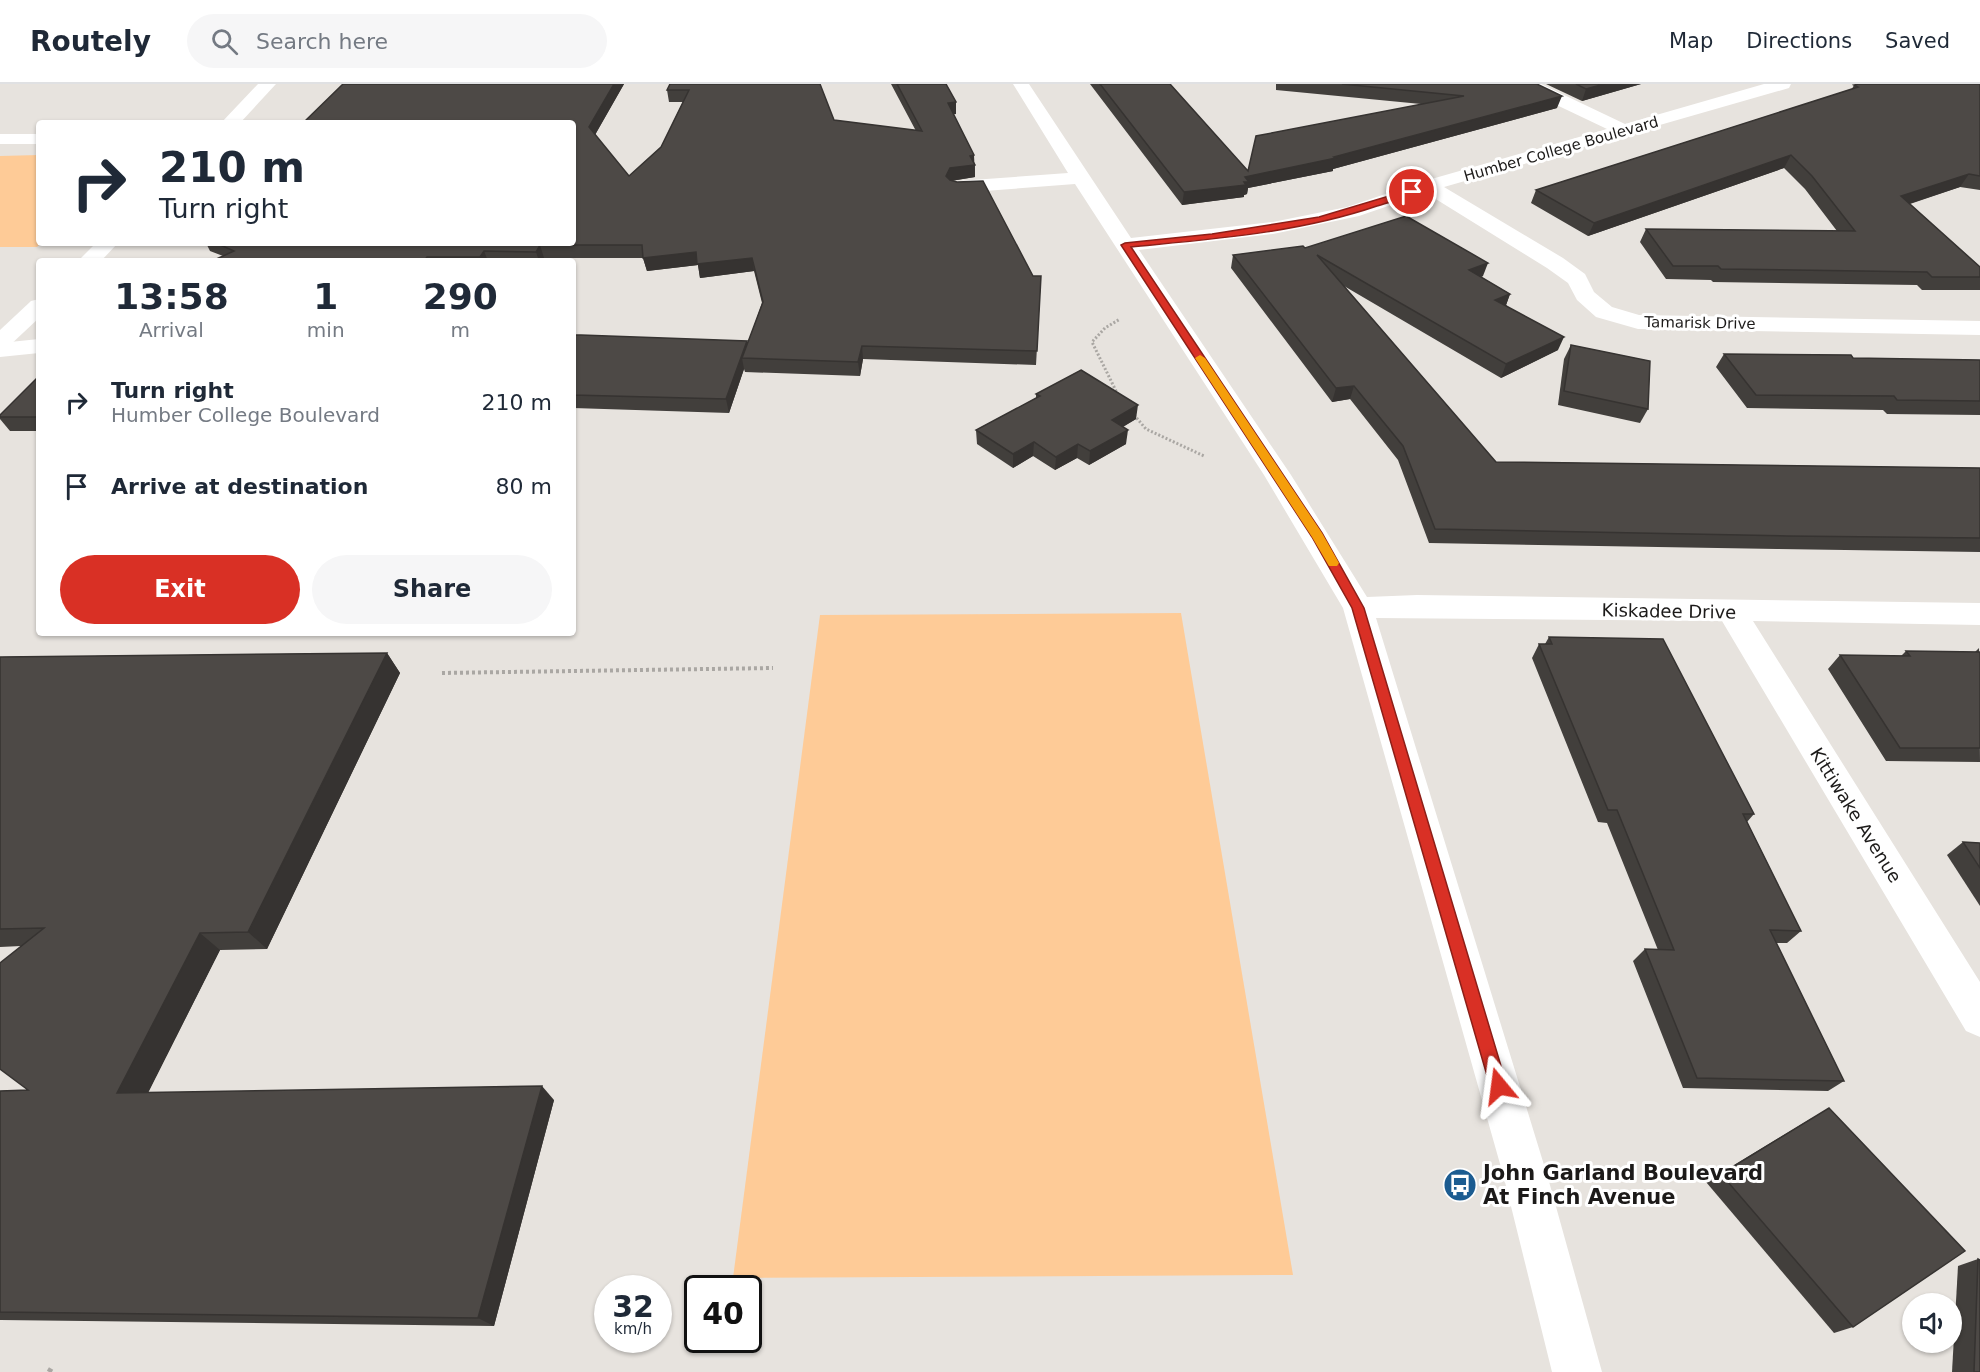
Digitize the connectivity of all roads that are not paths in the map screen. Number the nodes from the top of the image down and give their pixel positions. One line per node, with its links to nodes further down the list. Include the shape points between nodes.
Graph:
1 (268, 84): 5 (street)
2 (1021, 84): 9 (street)
3 (1527, 84): 6 (street)
4 (1784, 84): 6 (street, Humber College Boulevard)
5 (233, 120)
6 (1625, 131): 10 (street, Humber College Boulevard)
7 (0, 139): 8 (street)
8 (36, 139)
9 (1078, 178): 11 (street); 12 (street)
10 (1428, 186): 12 (street, Humber College Boulevard, via 1319,220 1212,237); 16 (street, Tamarisk Drive, via 1555,263 1577,279 1586,295 1604,312 1638,322)
11 (958, 187)
12 (1125, 245): 20 (street, via 1318,536)
13 (105, 246): 14 (street)
14 (92, 258)
15 (36, 309): 17 (street)
16 (1980, 328)
17 (0, 342)
18 (36, 346): 19 (street)
19 (0, 351)
20 (1358, 608): 21 (street, Kiskadee Drive); 24 (street, via 1526,1178)
21 (1732, 612): 22 (street, Kiskadee Drive); 23 (street, Kittiwake Avenue)
22 (1980, 614)
23 (1980, 1017)
24 (1577, 1372)

